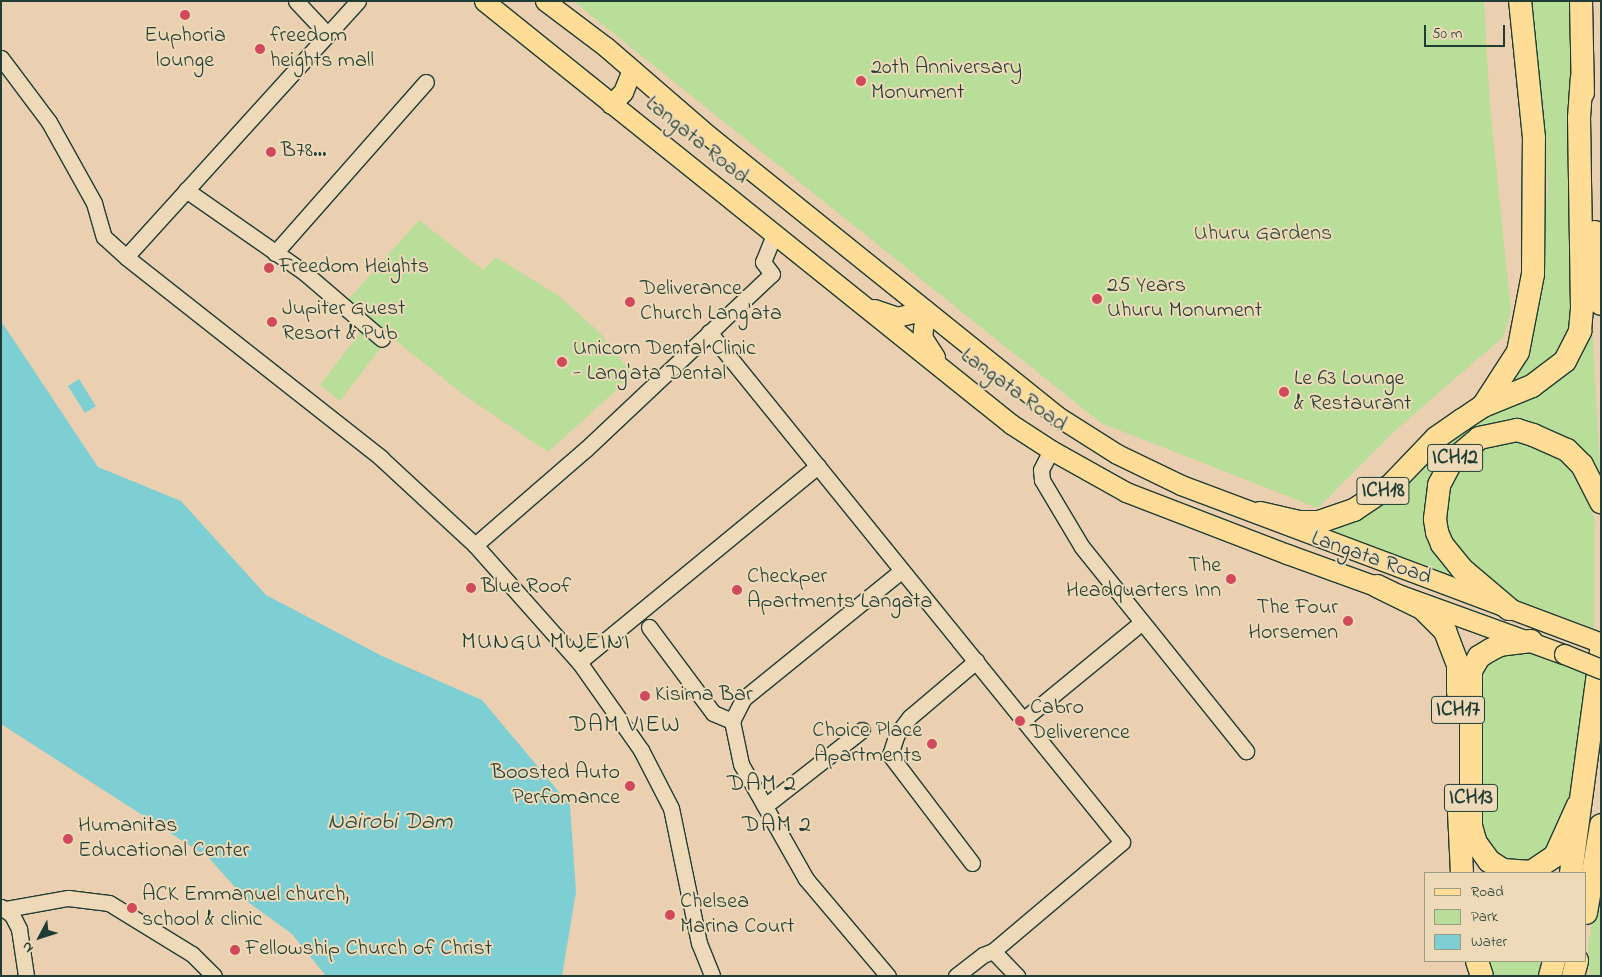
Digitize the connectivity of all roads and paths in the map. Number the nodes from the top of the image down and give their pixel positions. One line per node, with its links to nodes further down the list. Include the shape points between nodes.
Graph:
1 (296, 1): 7 (street)
2 (358, 1): 7 (street)
3 (484, 1): 12 (main road, Langata Road)
4 (545, 1): 9 (main road, Langata Road)
5 (1520, 1): 24 (highway, via 1534,138 1533,274 1518,352)
6 (1580, 1): 10 (highway)
7 (327, 34): 13 (street)
8 (1, 58): 17 (street, via 49,122 94,204 104,237)
9 (632, 70): 12 (main road, via 622,92); 21 (main road, Langata Road)
10 (1582, 79): 20 (highway); 24 (highway, ICH18, via 1579,118 1580,331 1564,361 1551,374)
11 (426, 82): 16 (street)
12 (612, 104): 14 (main road, Langata Road)
13 (186, 190): 16 (street); 17 (street)
14 (774, 235): 15 (main road, Langata Road); 18 (street, via 763,262)
15 (795, 251): 18 (street, via 766,265); 19 (main road, Langata Road)
16 (275, 253): 23 (street, via 305,273)
17 (126, 258): 31 (street, via 381,458)
18 (772, 274): 22 (street)
19 (827, 277): 21 (main road, via 888,315 897,317); 25 (main road, Langata Road)
20 (1601, 304)
21 (925, 310): 25 (main road, via 922,331 926,347); 30 (main road, Langata Road, via 1058,416 1117,454 1181,485)
22 (709, 332): 28 (street); 31 (street, via 586,449)
23 (382, 339)
24 (1475, 411): 27 (highway); 30 (highway, ICH18, via 1436,438 1391,485 1354,510 1319,522 1299,522)
25 (1011, 424): 26 (main road, Langata Road)
26 (1051, 450): 33 (main road, Langata Road, via 1126,492); 35 (street, via 1041,470 1045,487 1082,547)
27 (1458, 456): 29 (highway, ICH12, via 1479,438 1517,430 1534,435 1567,450 1582,465); 34 (highway, ICH12, via 1438,485 1434,519 1437,532 1442,544 1462,568)
28 (818, 466): 32 (street); 41 (street)
29 (1601, 502)
30 (1260, 513): 34 (main road, Langata Road)
31 (475, 545): 41 (street)
32 (901, 570): 40 (street); 44 (street, via 743,699)
33 (1377, 586): 37 (main road, Langata Road); 51 (highway, ICH17, via 1422,608 1435,619 1454,650 1458,665)
34 (1509, 609): 38 (main road, Langata Road)
35 (1142, 623): 43 (street); 46 (street)
36 (649, 627): 44 (street, via 713,713)
37 (1531, 641): 42 (main road, Langata Road, bridge); 47 (highway, ICH13, via 1500,645 1479,657 1471,671 1471,808 1476,843 1490,861 1503,870 1531,872 1555,856)
38 (1601, 643)
39 (1601, 652): 47 (highway)
40 (976, 661): 43 (street); 50 (street, via 910,717 897,734 890,755)
41 (578, 662): 62 (street, via 640,750 671,808 699,943)
42 (1601, 669)
43 (1024, 719): 55 (street, via 1122,842)
44 (732, 721): 48 (street, via 741,764)
45 (862, 730): 48 (street)
46 (1246, 751)
47 (1578, 805): 52 (highway)
48 (765, 806): 63 (street, via 806,880)
49 (1601, 825): 53 (highway)
50 (972, 863)
51 (1462, 872)
52 (1571, 872)
53 (1587, 907)
54 (4, 908): 60 (street, via 19,929); 61 (street, via 68,898 109,903 192,954)
55 (993, 952): 64 (street, via 983,955); 65 (street)
56 (1477, 962): 66 (highway)
57 (1554, 962): 67 (highway)
58 (1577, 962): 68 (highway)
59 (1581, 962): 69 (highway)
60 (26, 976)
61 (214, 976)
62 (712, 976)
63 (888, 976)
64 (956, 976)
65 (1017, 976)
66 (1482, 976)
67 (1550, 976)
68 (1573, 976)
69 (1583, 976)

